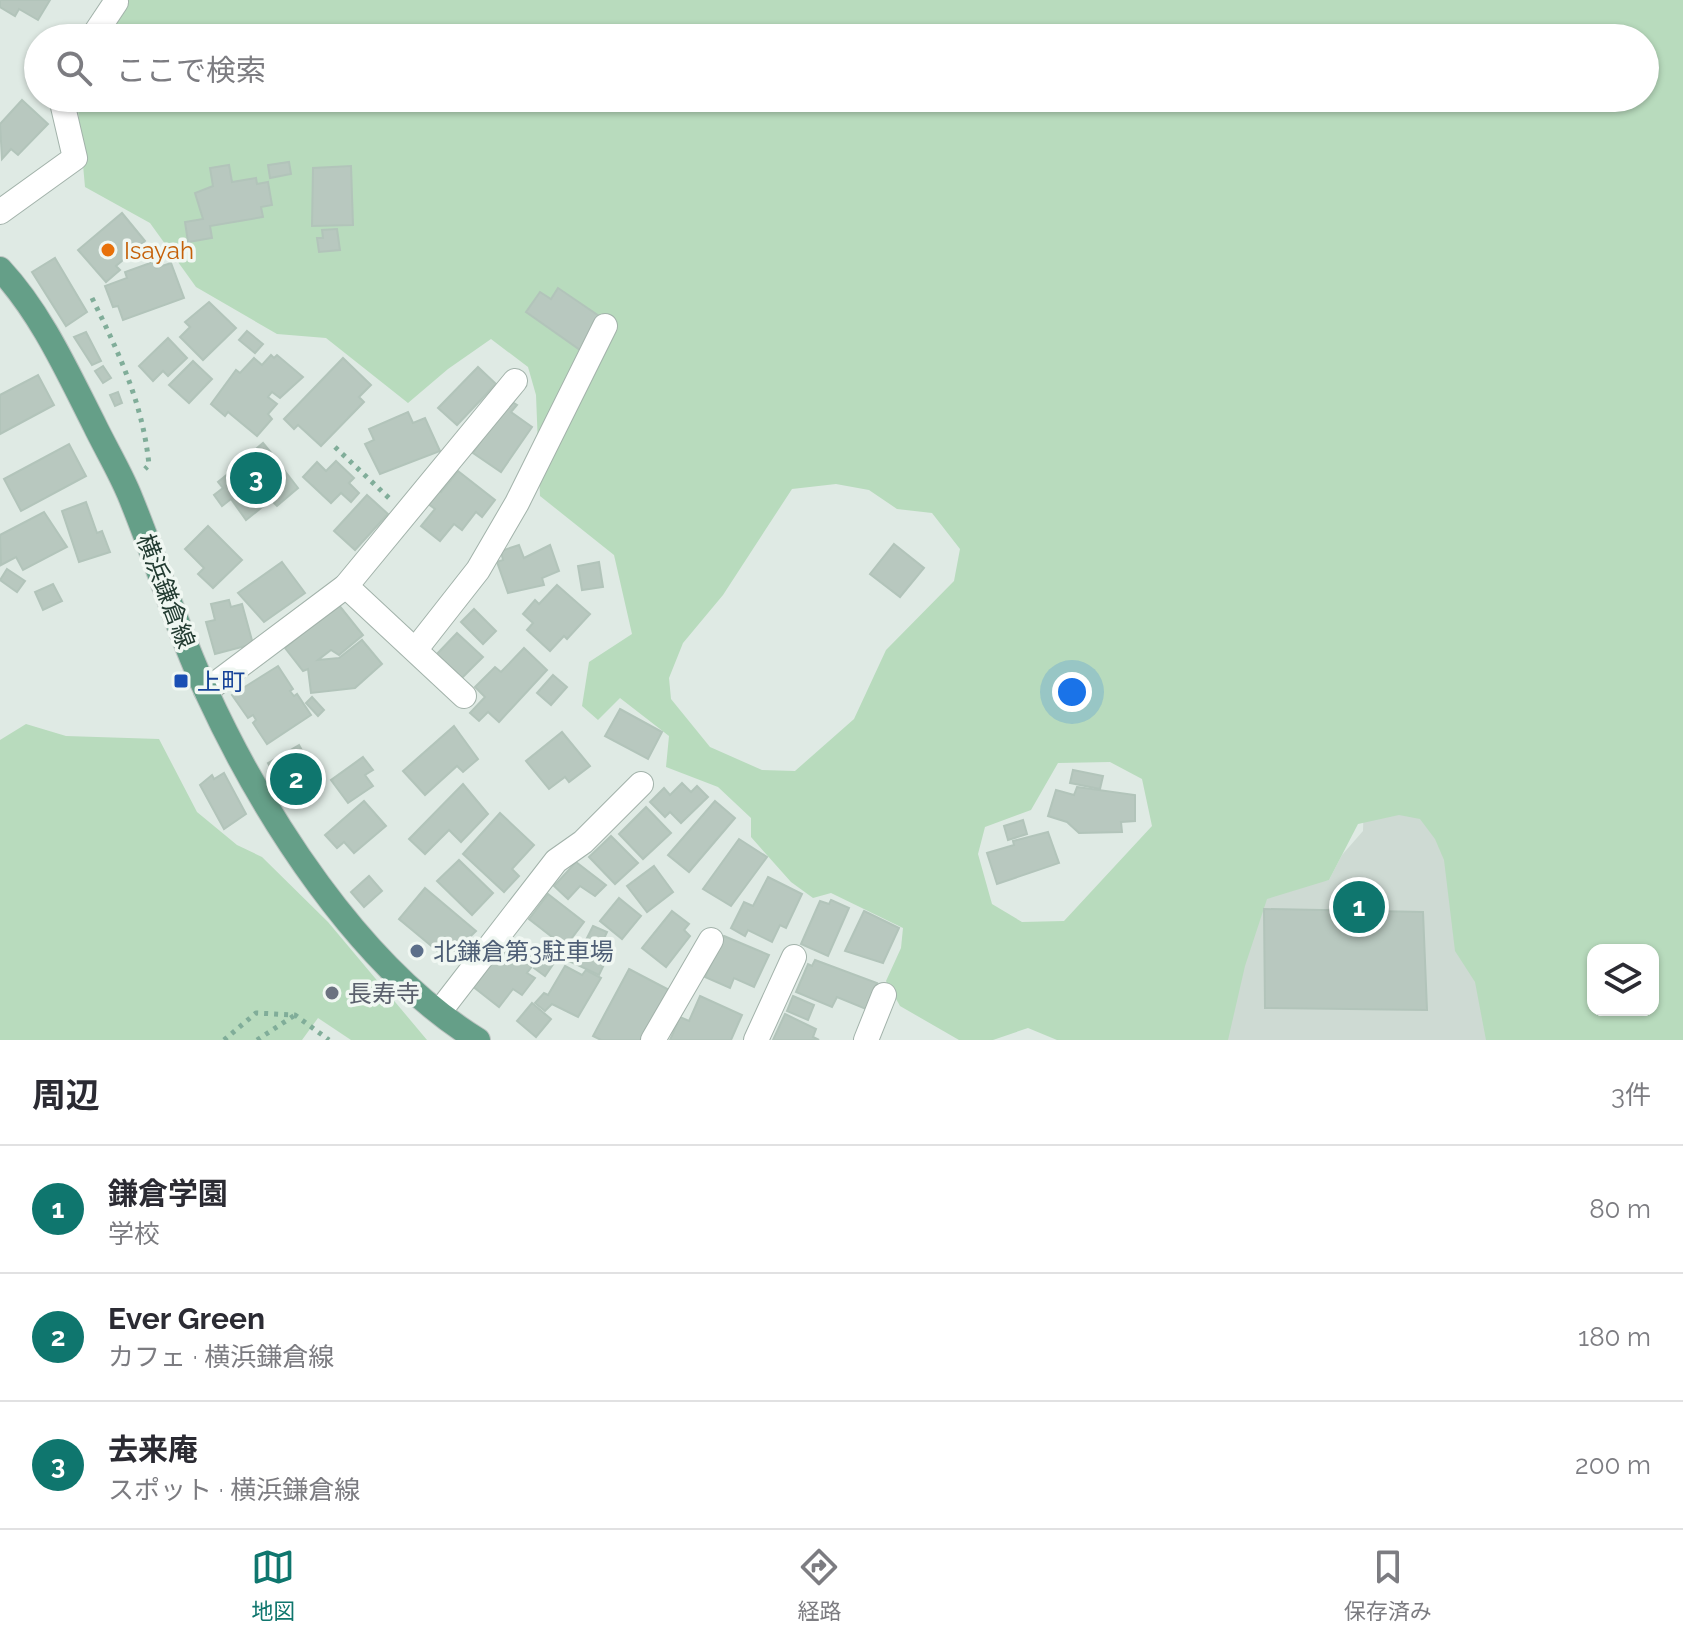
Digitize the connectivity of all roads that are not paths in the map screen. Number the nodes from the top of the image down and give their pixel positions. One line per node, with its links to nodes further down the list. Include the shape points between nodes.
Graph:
1 (115, 1): 2 (lane)
2 (101, 24)
3 (64, 112): 4 (lane, via 75,158)
4 (0, 212)
5 (0, 269): 10 (main road, 横浜鎌倉線, via 59,355 128,491)
6 (605, 326): 9 (lane, via 478,570)
7 (515, 381): 8 (lane)
8 (346, 586): 9 (lane); 10 (lane)
9 (416, 649): 11 (lane)
10 (206, 691): 16 (main road, 横浜鎌倉線, via 271,813 314,878 393,970)
11 (464, 696)
12 (641, 784): 16 (lane, via 583,842 556,861)
13 (711, 940): 18 (lane)
14 (794, 957): 19 (lane)
15 (884, 995): 20 (lane)
16 (440, 1011): 17 (main road, 横浜鎌倉線)
17 (478, 1040)
18 (653, 1040)
19 (756, 1040)
20 (866, 1040)

